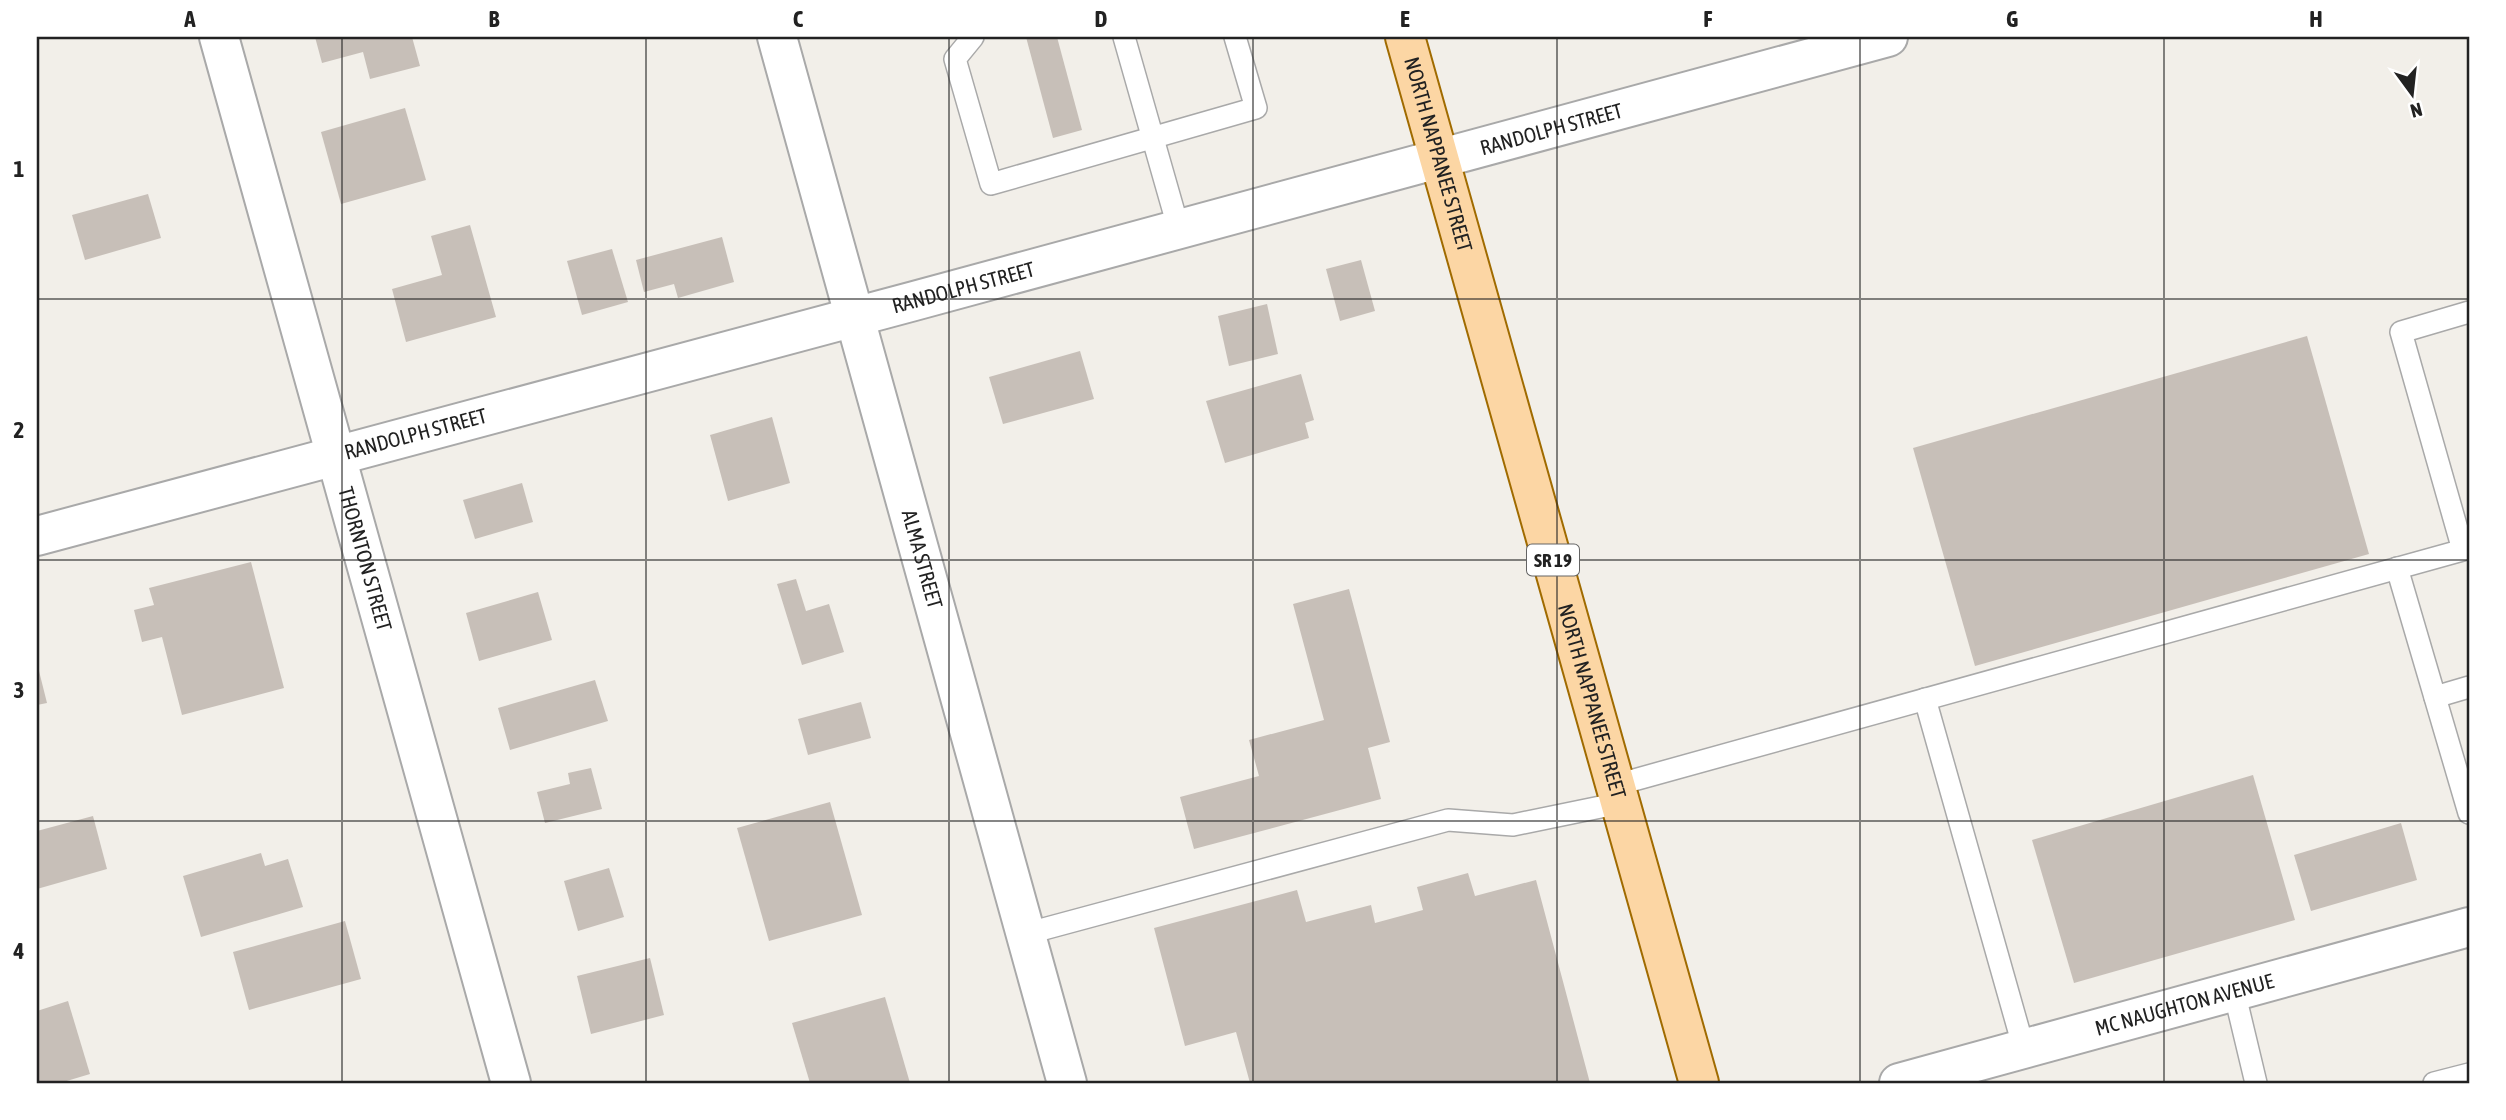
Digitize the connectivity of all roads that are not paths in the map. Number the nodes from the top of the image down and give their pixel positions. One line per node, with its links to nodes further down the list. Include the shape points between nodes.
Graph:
1 (219, 37): 13 (street, THORNTON STREET)
2 (777, 37): 12 (street, ALMA STREET)
3 (974, 37): 8 (lane, via 955,60 991,184)
4 (1124, 37): 8 (lane)
5 (1235, 37): 8 (lane, via 1256,108)
6 (1405, 37): 9 (main road, NORTH NAPPANEE STREET / SR 19)
7 (1888, 37): 9 (street, RANDOLPH STREET)
8 (1153, 136): 10 (lane)
9 (1441, 161): 10 (street, RANDOLPH STREET); 19 (main road, NORTH NAPPANEE STREET / SR 19)
10 (1179, 230): 12 (street, RANDOLPH STREET)
11 (2469, 312): 15 (lane, via 2401,332 2463,550)
12 (853, 316): 13 (street, RANDOLPH STREET); 22 (street, ALMA STREET)
13 (337, 455): 14 (street, RANDOLPH STREET); 26 (street, THORNTON STREET)
14 (37, 536)
15 (2397, 568): 17 (lane); 18 (lane)
16 (2469, 687): 17 (lane)
17 (2435, 697): 20 (lane)
18 (1924, 699): 19 (lane); 24 (lane)
19 (1618, 794): 22 (lane, via 1513,825 1447,820); 28 (main road, NORTH NAPPANEE STREET / SR 19)
20 (2469, 813)
21 (2469, 927): 23 (street, MC NAUGHTON AVENUE)
22 (1025, 934): 27 (street, ALMA STREET)
23 (2234, 991): 24 (street, MC NAUGHTON AVENUE); 30 (lane)
24 (2024, 1049): 29 (street, MC NAUGHTON AVENUE)
25 (2469, 1074): 31 (lane)
26 (511, 1083)
27 (1067, 1083)
28 (1699, 1083)
29 (1899, 1083)
30 (2256, 1083)
31 (2434, 1083)

